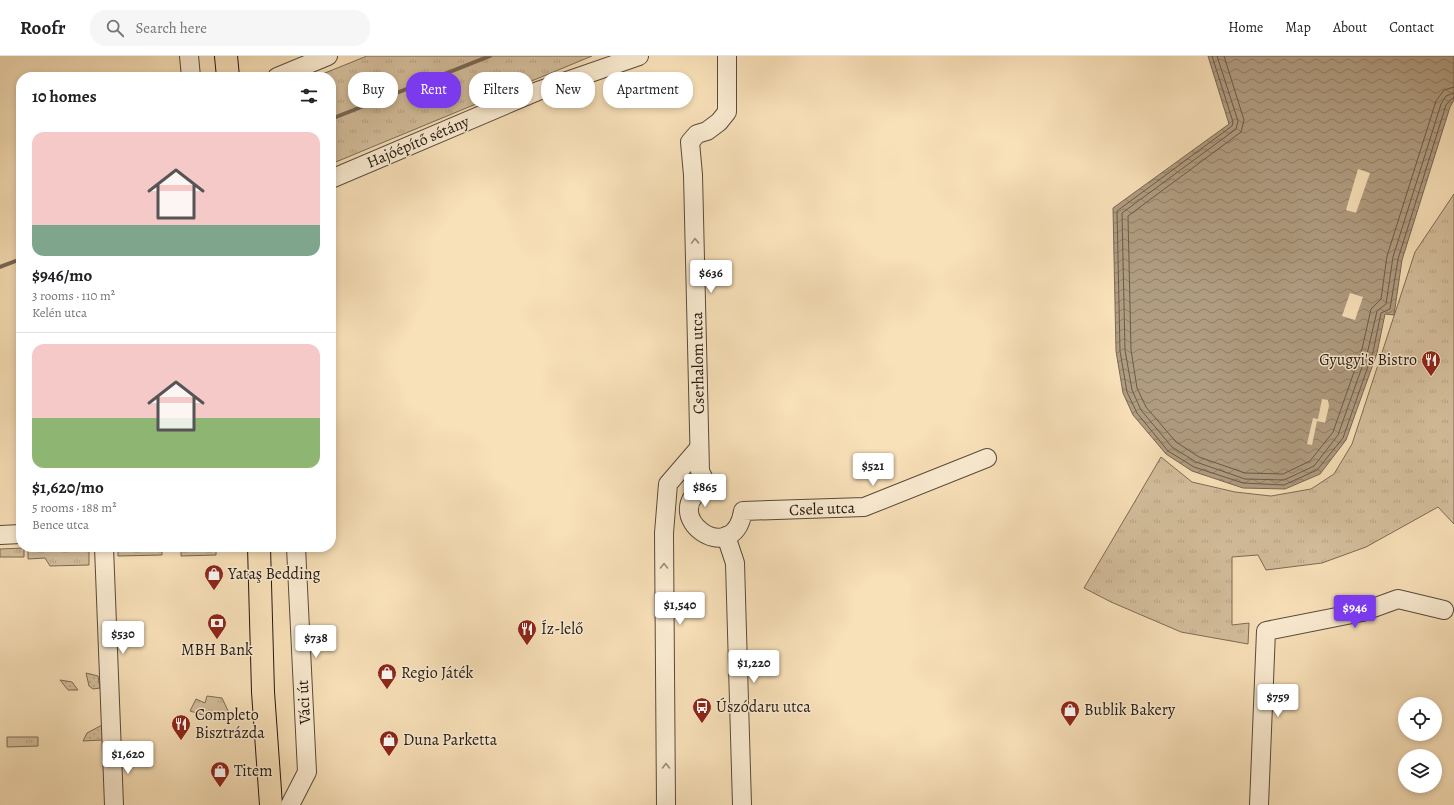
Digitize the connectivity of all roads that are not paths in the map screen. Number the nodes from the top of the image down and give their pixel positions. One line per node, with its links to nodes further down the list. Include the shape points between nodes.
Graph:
1 (189, 56): 6 (street)
2 (226, 56): 7 (main road)
3 (328, 56): 8 (street)
4 (639, 56): 9 (street, Hajóépítő sétány, via 538,91)
5 (727, 56): 10 (street, Cserhalom utca, one-way to 5, via 690,142 697,134 707,131 719,122 727,112)
6 (191, 72)
7 (228, 72)
8 (290, 72)
9 (336, 177)
10 (699, 448): 14 (street, Cserhalom utca, via 700,471 707,486 696,494 690,507 690,516 697,529 710,536); 22 (street, one-way to 10, via 664,533 668,484)
11 (987, 458): 14 (street, Csele utca, via 864,507 743,511 738,526)
12 (16, 534): 13 (street)
13 (0, 535)
14 (726, 536): 23 (street, via 735,563)
15 (104, 552): 19 (street)
16 (260, 552): 20 (main road, via 263,692)
17 (296, 552): 21 (street, Váci út, via 307,772)
18 (1444, 610): 24 (street, via 1398,599 1362,612 1266,630)
19 (114, 805)
20 (271, 805)
21 (290, 805)
22 (666, 805)
23 (742, 805)
24 (1259, 805)

